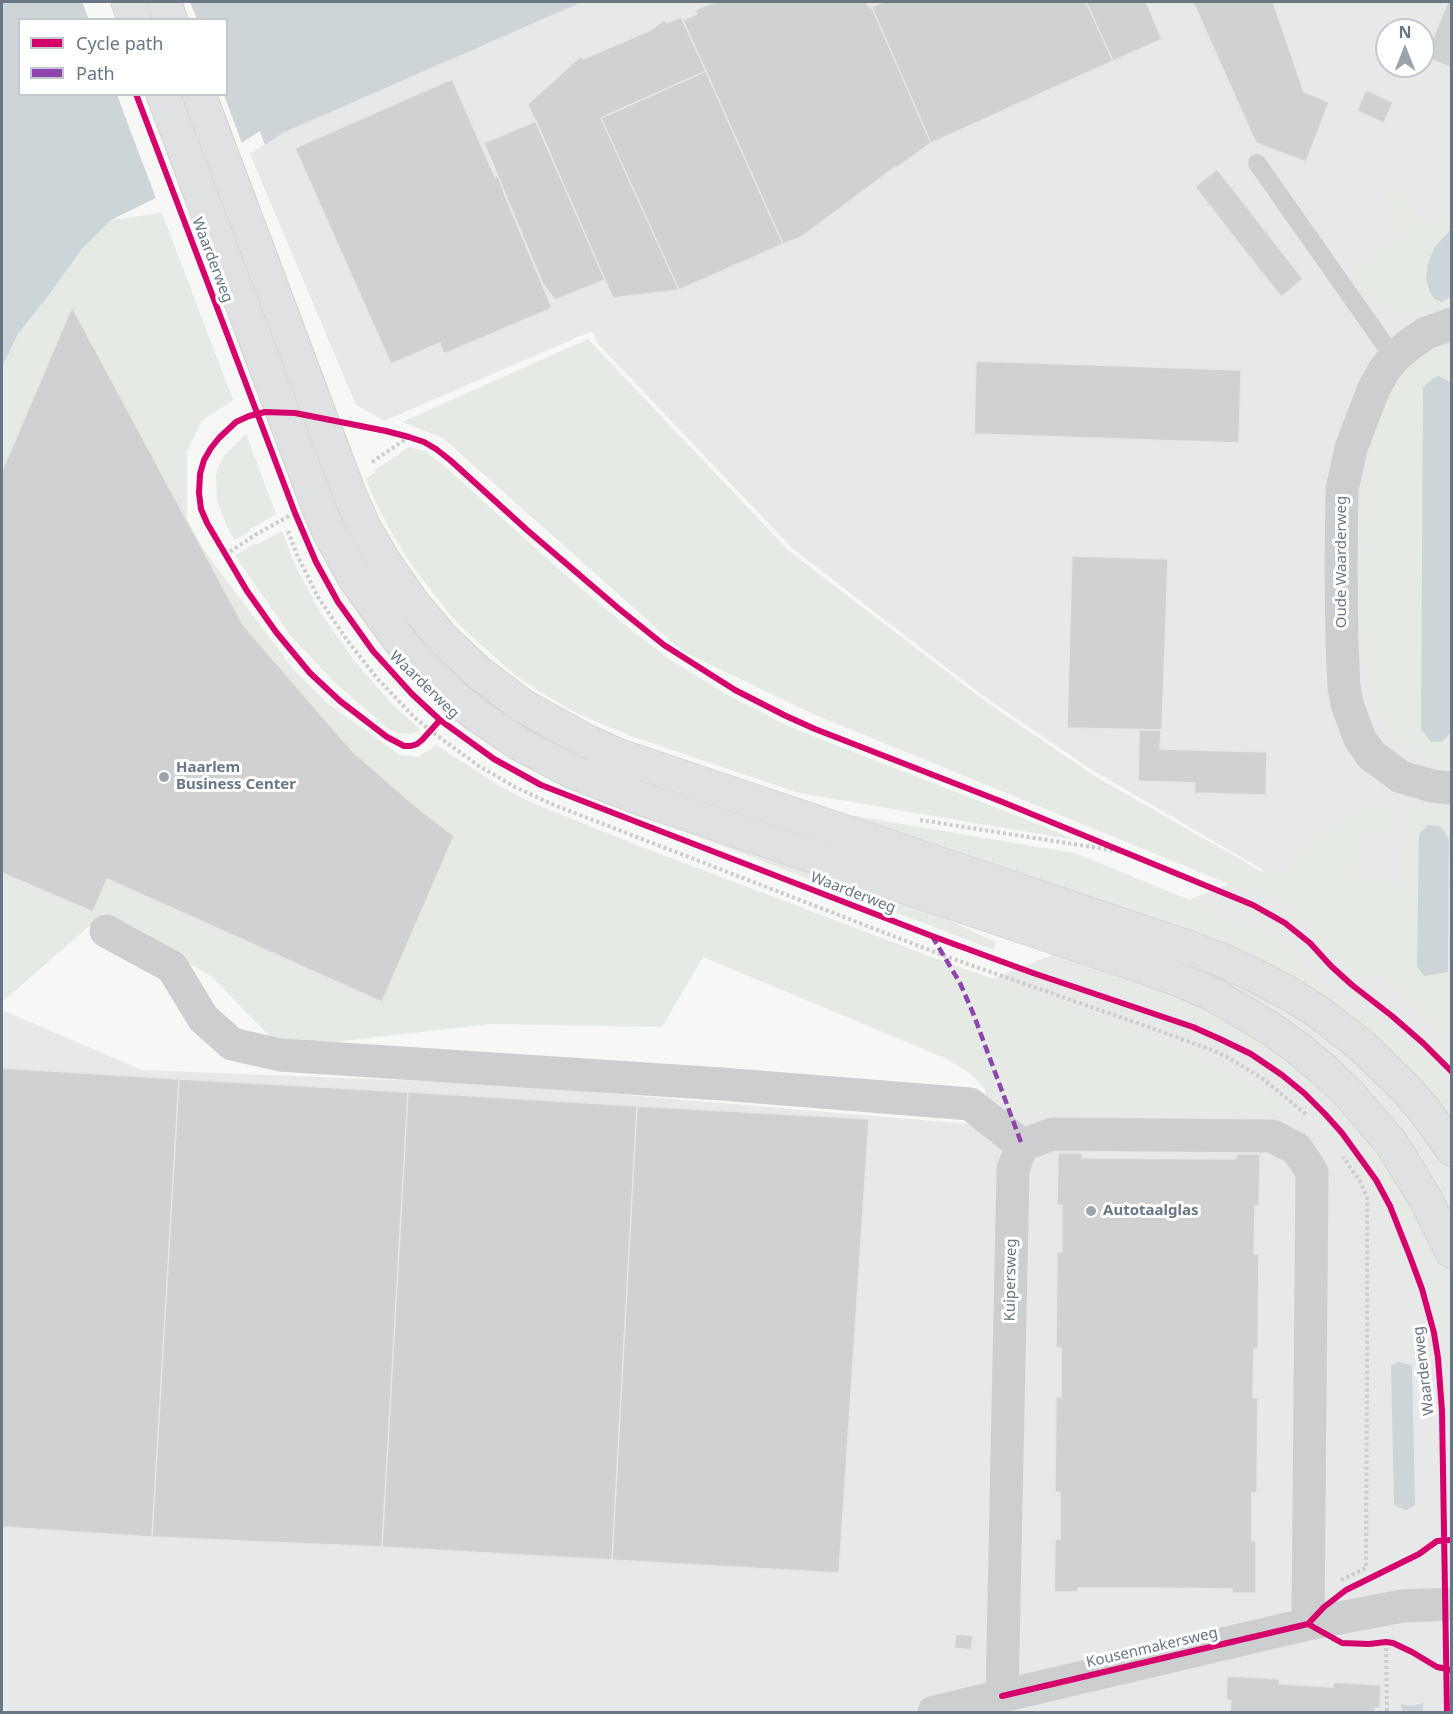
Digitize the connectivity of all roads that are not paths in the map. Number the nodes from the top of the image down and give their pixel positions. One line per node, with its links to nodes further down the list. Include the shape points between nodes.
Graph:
1 (128, 2): 3 (main road)
2 (164, 2): 4 (main road)
3 (134, 18)
4 (170, 18)
5 (164, 96): 14 (main road, Waarderweg, via 330,534 384,621 453,696 518,744 573,772 1214,995 1271,1029 1350,1095 1391,1143)
6 (201, 96): 13 (main road, via 358,480 374,547 428,622 478,672 523,706 617,755 1193,949 1256,976 1317,1011 1362,1046 1407,1090)
7 (1257, 163): 9 (lane)
8 (1452, 324): 9 (street, Oude Waarderweg, via 1426,333)
9 (1394, 357): 10 (street, Oude Waarderweg, via 1364,413 1342,489 1343,672 1347,704 1360,739 1371,755 1401,777)
10 (1452, 788)
11 (106, 931): 12 (street, via 172,967 202,1018 232,1044 280,1055 970,1104)
12 (1022, 1145): 16 (street, via 1053,1134 1272,1136 1297,1149 1312,1172); 17 (street, Kuipersweg, via 1013,1170)
13 (1452, 1149)
14 (1452, 1252)
15 (1452, 1604): 16 (street, Kousenmakersweg)
16 (1308, 1610): 17 (street, Kousenmakersweg)
17 (1002, 1696): 18 (street, Kousenmakersweg)
18 (934, 1713)

